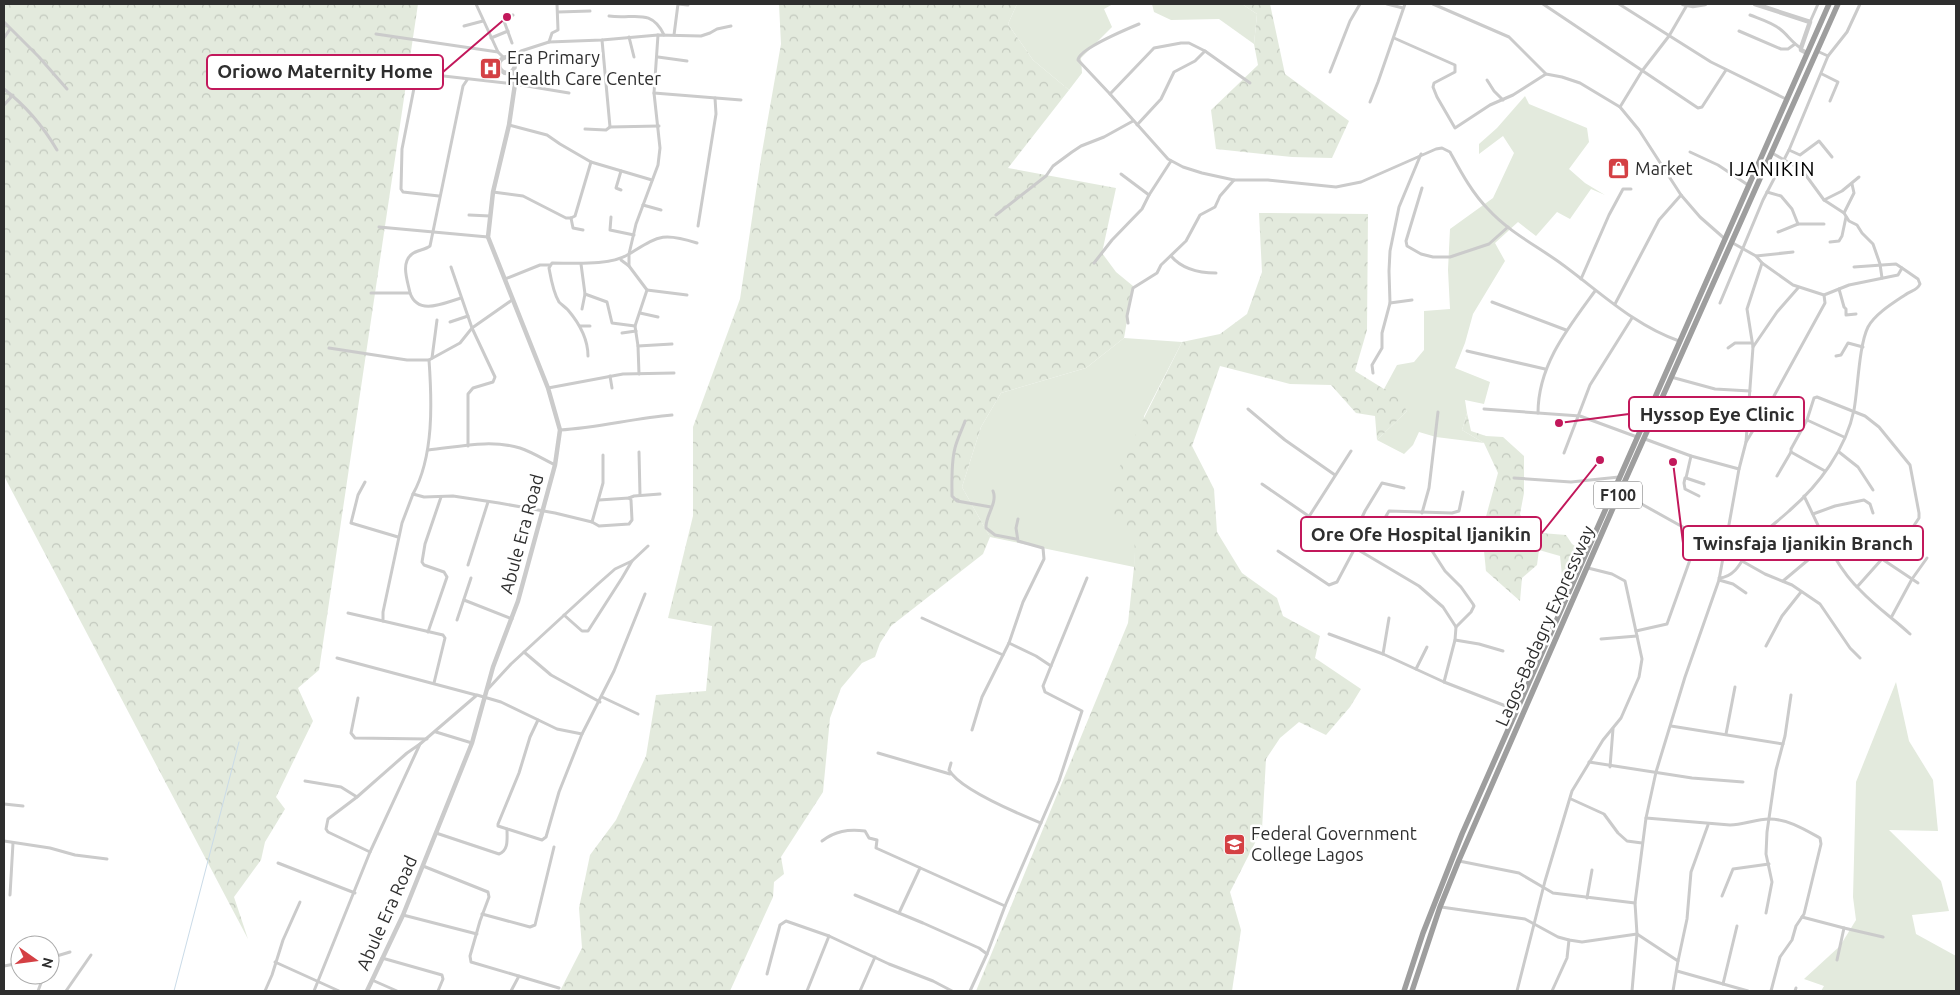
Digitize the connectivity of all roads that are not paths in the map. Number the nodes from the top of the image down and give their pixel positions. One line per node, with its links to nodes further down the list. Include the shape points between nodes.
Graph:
1 (476, 4): 23 (street, Abule Era Road)
2 (557, 4): 19 (street)
3 (678, 4): 15 (street); 35 (street)
4 (1360, 4): 60 (street)
5 (1387, 4): 17 (street)
6 (1433, 4): 62 (street, via 1509,37)
7 (1543, 4): 57 (street)
8 (1619, 4): 36 (street)
9 (1705, 4): 16 (street)
10 (1755, 4): 25 (street)
11 (1818, 4): 25 (street)
12 (1830, 4): 49 (highway, Lagos-Badagry Expressway / F100)
13 (1838, 4): 46 (highway, Lagos-Badagry Expressway / F100)
14 (1860, 4): 50 (street, via 1847,32)
15 (688, 5)
16 (1685, 5): 36 (street)
17 (1404, 6): 40 (street)
18 (590, 11): 19 (street)
19 (558, 12): 42 (street, via 558,30 552,33)
20 (513, 15): 30 (street, via 504,21)
21 (1750, 15): 44 (street, via 1774,25)
22 (609, 16): 34 (street, via 649,18 660,26)
23 (483, 21): 27 (street); 39 (street, Abule Era Road)
24 (4, 22): 29 (street)
25 (1810, 22): 45 (street)
26 (1139, 24): 74 (street, via 1108,37 1078,58)
27 (464, 26)
28 (731, 26): 35 (street, via 702,36)
29 (10, 29): 38 (street); 71 (street)
30 (508, 31): 39 (street); 43 (street)
31 (1739, 31): 44 (street, via 1781,49 1788,49)
32 (376, 34): 48 (street)
33 (658, 35): 34 (street); 37 (street); 52 (street)
34 (664, 35): 35 (street)
35 (674, 35)
36 (1669, 36): 57 (street); 58 (street)
37 (629, 37): 41 (street); 51 (street)
38 (4, 38)
39 (492, 38): 48 (street, Abule Era Road)
40 (1394, 38): 78 (street, via 1455,65 1455,72 1434,83 1433,87 1455,128); 81 (street)
41 (602, 40): 42 (street); 88 (street)
42 (549, 42): 54 (street, via 521,51)
43 (512, 43)
44 (1794, 44): 45 (street)
45 (1801, 48): 49 (street)
46 (1816, 50): 50 (street); 93 (highway, Lagos-Badagry Expressway / F100)
47 (1205, 51): 67 (street); 74 (street, via 1189,43 1157,47); 87 (street, via 1195,61 1174,72 1161,99)
48 (498, 52): 53 (street, Abule Era Road)
49 (1807, 53): 79 (highway, Lagos-Badagry Expressway / F100)
50 (1828, 56): 63 (street)
51 (634, 57)
52 (658, 57): 55 (street); 73 (street)
53 (504, 58): 54 (street); 59 (street, Abule Era Road, via 500,61 500,69)
54 (512, 59): 59 (street, Abule Era Road, via 515,66)
55 (687, 61)
56 (311, 67): 61 (street, via 359,64)
57 (1642, 70): 58 (street, via 1700,108); 83 (street)
58 (1726, 70): 79 (street)
59 (512, 72): 68 (street, Abule Era Road)
60 (1330, 72)
61 (417, 73): 64 (street); 113 (street, via 402,149 401,189 403,192)
62 (1546, 74): 78 (street); 83 (street, via 1580,83)
63 (1822, 74): 80 (street, via 1838,82); 91 (street)
64 (457, 78): 65 (street); 69 (street)
65 (468, 80): 68 (street); 69 (street)
66 (1487, 80): 78 (street)
67 (1250, 83)
68 (515, 84): 72 (street); 85 (street, Abule Era Road)
69 (463, 86): 113 (street)
70 (4, 89): 75 (street)
71 (67, 89)
72 (569, 93)
73 (654, 93): 76 (street); 86 (street)
74 (1110, 94): 84 (street)
75 (13, 95): 82 (street); 90 (street, via 42,126)
76 (715, 98): 77 (street); 125 (street, via 716,114)
77 (741, 100)
78 (1503, 100)
79 (1786, 100): 105 (highway, Lagos-Badagry Expressway / F100)
80 (1830, 101)
81 (1370, 102)
82 (4, 106)
83 (1620, 107): 112 (street)
84 (1133, 121): 87 (street); 118 (street, via 1072,152)
85 (509, 125): 98 (street, via 547,135); 109 (street, Abule Era Road)
86 (659, 126): 88 (street); 102 (street, via 658,165)
87 (1137, 126): 97 (street)
88 (610, 127): 89 (street, via 606,130)
89 (586, 129)
90 (57, 150)
91 (1789, 150): 95 (street, via 1800,155 1819,141); 96 (street)
92 (1690, 152): 105 (street, via 1718,165)
93 (1772, 152): 96 (street); 133 (highway, Lagos-Badagry Expressway / F100)
94 (1421, 154): 103 (street, via 1361,182 1336,187); 127 (street, via 1439,148 1450,152 1469,186); 168 (street, via 1399,207 1394,230 1389,271)
95 (1832, 157)
96 (1784, 159): 110 (street); 114 (street, via 1802,170)
97 (1171, 161): 103 (street, via 1202,174); 111 (street)
98 (591, 162): 99 (street); 122 (street, via 575,216)
99 (621, 171): 102 (street); 108 (street, via 616,188)
100 (1122, 174): 111 (street)
101 (1859, 177): 104 (street)
102 (652, 180): 115 (street)
103 (1234, 180): 139 (street, via 1215,207 1200,216 1186,241)
104 (1852, 184): 114 (street); 119 (street, via 1854,193)
105 (1748, 186): 133 (highway, Lagos-Badagry Expressway / F100)
106 (1422, 188): 127 (street, via 1406,241 1407,246 1421,254 1441,258 1458,255 1489,244)
107 (1631, 189): 153 (street, via 1623,189)
108 (621, 190)
109 (493, 192): 120 (street, Abule Era Road); 122 (street, via 523,196)
110 (1767, 192): 123 (street, via 1781,196 1792,209); 136 (street)
111 (1148, 195): 144 (street, via 1142,209)
112 (1681, 195): 133 (street); 170 (street, via 1659,220)
113 (439, 196): 129 (street)
114 (1824, 200): 119 (street)
115 (643, 205): 116 (street); 131 (street)
116 (661, 210)
117 (469, 215): 120 (street)
118 (996, 215)
119 (1845, 215): 134 (street, via 1842,236 1839,241); 145 (street, via 1873,244)
120 (490, 216): 132 (street, Abule Era Road)
121 (611, 217): 131 (street, via 610,230)
122 (571, 218): 128 (street, via 573,228)
123 (1798, 224): 124 (street); 130 (street)
124 (1824, 224)
125 (698, 226)
126 (379, 227): 129 (street)
127 (1508, 227): 153 (street)
128 (582, 230)
129 (432, 232): 132 (street); 160 (street, via 429,248 413,253 407,259 405,268)
130 (1778, 232)
131 (634, 234): 138 (street)
132 (488, 237): 154 (street, Abule Era Road)
133 (1728, 240): 136 (street); 187 (highway, Lagos-Badagry Expressway / F100); 204 (highway, Lagos-Badagry Expressway / F100)
134 (1830, 242)
135 (697, 243): 138 (street, via 667,235)
136 (1742, 249): 140 (street); 169 (street)
137 (1793, 252): 140 (street)
138 (629, 254): 141 (street); 147 (street)
139 (1171, 256): 151 (street, via 1192,269); 179 (street, via 1154,276 1132,288)
140 (1756, 256): 142 (street)
141 (621, 260): 143 (street); 147 (street)
142 (1762, 263): 155 (street); 188 (street, via 1747,309)
143 (581, 264): 146 (street); 161 (street)
144 (1094, 264)
145 (1880, 264): 149 (street); 150 (street, via 1896,264); 152 (street)
146 (550, 265): 154 (street, via 540,264); 180 (street, via 557,297)
147 (629, 266): 157 (street)
148 (450, 267): 164 (street)
149 (1854, 267)
150 (1902, 268): 152 (street, via 1898,274); 192 (street, via 1920,284 1877,316 1869,325)
151 (1216, 274)
152 (1882, 278): 156 (street, via 1856,282)
153 (1581, 279): 158 (street)
154 (504, 280): 165 (street, Abule Era Road)
155 (1798, 288): 163 (street); 191 (street)
156 (1839, 289): 163 (street); 173 (street, via 1846,315)
157 (646, 290): 162 (street); 172 (street)
158 (1595, 290): 170 (street); 184 (street)
159 (370, 293): 160 (street)
160 (410, 293): 164 (street, via 412,300 423,307)
161 (585, 294): 171 (street); 182 (street, via 607,302 612,323)
162 (687, 295)
163 (1824, 295): 222 (street, via 1824,308)
164 (460, 298): 174 (street)
165 (512, 300): 183 (street); 205 (street, Abule Era Road)
166 (1412, 300): 168 (street)
167 (1492, 302): 184 (street)
168 (1390, 303): 201 (street, via 1382,332 1382,348 1372,365)
169 (1720, 303)
170 (1615, 304): 176 (street)
171 (582, 309)
172 (640, 313): 175 (street); 182 (street)
173 (1856, 314)
174 (468, 316): 178 (street); 183 (street)
175 (658, 316)
176 (1632, 318): 187 (street); 215 (street, via 1590,385)
177 (437, 320): 198 (street)
178 (450, 322)
179 (1128, 323)
180 (580, 326): 181 (street); 196 (street, via 587,342)
181 (590, 326)
182 (635, 326): 185 (street)
183 (472, 328): 198 (street, via 460,343); 223 (street, via 495,378 473,388 468,394)
184 (1566, 330): 199 (street)
185 (636, 331): 186 (street); 190 (street)
186 (622, 333)
187 (1680, 342): 221 (highway, Lagos-Badagry Expressway / F100)
188 (1751, 343): 191 (street); 194 (street, via 1735,343)
189 (672, 344): 190 (street)
190 (638, 346): 202 (street)
191 (1753, 347): 207 (street)
192 (1863, 347): 197 (street, via 1848,343 1841,355); 212 (street)
193 (329, 348): 198 (street, via 407,360)
194 (1728, 348)
195 (1468, 351): 199 (street)
196 (588, 356)
197 (1836, 356)
198 (431, 359): 224 (street)
199 (1546, 369): 213 (street, via 1538,398)
200 (674, 373): 202 (street)
201 (1373, 373)
202 (639, 374): 203 (street)
203 (610, 376): 205 (street); 206 (street)
204 (1671, 377): 207 (street, via 1715,389); 221 (highway, Lagos-Badagry Expressway / F100)
205 (548, 388): 219 (street, Abule Era Road)
206 (612, 388)
207 (1750, 391): 208 (street)
208 (1749, 408): 216 (street, via 1726,412); 222 (street)
209 (1484, 409): 213 (street)
210 (1248, 410): 235 (street)
211 (1438, 412): 259 (street, via 1429,488)
212 (1854, 412): 217 (street, via 1817,397); 220 (street); 274 (street, via 1879,427 1909,463 1920,513 1913,527 1889,545)
213 (1538, 413): 215 (street)
214 (672, 415): 219 (street)
215 (1578, 416): 221 (street); 229 (street)
216 (1712, 420)
217 (1806, 420): 220 (street); 227 (street)
218 (965, 421): 257 (street, via 953,459 952,496 957,501)
219 (560, 430): 232 (street, Abule Era Road)
220 (1844, 437): 228 (street)
221 (1641, 438): 231 (street); 237 (highway, Lagos-Badagry Expressway / F100); 247 (highway, Lagos-Badagry Expressway / F100)
222 (1746, 442): 233 (street)
223 (468, 446): 224 (street); 232 (street, via 490,444 518,448)
224 (428, 450): 248 (street)
225 (1351, 451): 235 (street)
226 (639, 452): 250 (street)
227 (1791, 452): 234 (street); 236 (street)
228 (1839, 452): 234 (street); 244 (street, via 1858,467)
229 (1564, 453)
230 (603, 455): 255 (street)
231 (1691, 456): 233 (street); 239 (street)
232 (555, 465): 258 (street, Abule Era Road)
233 (1739, 469): 271 (street)
234 (1825, 471): 252 (street)
235 (1335, 475): 262 (street)
236 (1778, 476)
237 (1620, 477): 238 (street, via 1571,482); 328 (highway, Lagos-Badagry Expressway / F100)
238 (1514, 478)
239 (1686, 478): 242 (street); 251 (street, via 1685,489)
240 (365, 482): 266 (street, via 358,495 352,525)
241 (1262, 484): 262 (street)
242 (1704, 484)
243 (1404, 488): 268 (street, via 1382,483)
244 (1873, 490)
245 (993, 491): 257 (street)
246 (1463, 492): 259 (street, via 1459,511)
247 (1620, 492): 265 (street); 279 (highway, Lagos-Badagry Expressway / F100)
248 (413, 494): 253 (street); 266 (street)
249 (660, 494): 250 (street)
250 (640, 495): 254 (street)
251 (1698, 496)
252 (1804, 496): 261 (street); 277 (street, via 1759,537)
253 (441, 497): 256 (street); 301 (street, via 422,562 444,572 447,577)
254 (629, 498): 255 (street); 264 (street, via 631,523 599,526)
255 (599, 500): 264 (street)
256 (488, 502): 258 (street); 278 (street)
257 (991, 507): 267 (street, via 986,521 988,531)
258 (542, 512): 264 (street); 296 (street, Abule Era Road)
259 (1422, 513): 299 (street, via 1389,511 1386,516 1425,540 1445,571 1473,604 1473,610)
260 (1873, 513): 261 (street, via 1870,504 1864,500)
261 (1813, 514): 286 (street, via 1846,575)
262 (1310, 515): 268 (street)
263 (1018, 519): 267 (street)
264 (592, 522)
265 (1701, 536): 271 (street); 300 (street, via 1668,624)
266 (398, 537): 298 (street)
267 (1016, 539): 307 (street, via 1043,548 1044,560 1023,602)
268 (1350, 543): 270 (street)
269 (648, 546): 276 (street)
270 (1355, 548): 272 (street, via 1337,582 1328,585); 299 (street, via 1419,586 1436,600)
271 (1724, 550): 282 (street)
272 (1278, 551)
273 (1927, 558): 283 (street)
274 (1882, 559): 283 (street); 286 (street)
275 (1808, 560): 284 (street)
276 (632, 561): 292 (street, via 615,569); 292 (street, via 588,631 582,631)
277 (1742, 561): 282 (street, via 1726,577); 284 (street)
278 (468, 565)
279 (1586, 567): 300 (street, via 1625,581); 366 (highway, Lagos-Badagry Expressway / F100)
280 (471, 578): 290 (street)
281 (1087, 578): 316 (street)
282 (1719, 579): 288 (street); 331 (street)
283 (1912, 579): 285 (street); 293 (street)
284 (1784, 581): 287 (street)
285 (1918, 583)
286 (1857, 587): 293 (street)
287 (1801, 592): 308 (street, via 1782,616); 315 (street, via 1823,608)
288 (1746, 593)
289 (645, 594): 326 (street)
290 (464, 600): 296 (street); 297 (street)
291 (348, 613): 298 (street)
292 (564, 616): 310 (street)
293 (1892, 617): 303 (street)
294 (922, 618): 313 (street)
295 (1389, 618): 312 (street)
296 (513, 619): 321 (street, Abule Era Road)
297 (457, 620)
298 (383, 621): 301 (street)
299 (1456, 627): 306 (street)
300 (1636, 631): 304 (street)
301 (428, 632): 319 (street, via 445,638)
302 (1329, 634): 312 (street)
303 (1910, 634)
304 (1637, 636): 305 (street); 332 (street, via 1642,659 1640,677 1622,718)
305 (1601, 639)
306 (1455, 640): 311 (street); 318 (street)
307 (1009, 643): 313 (street); 316 (street)
308 (1766, 646)
309 (1427, 647): 317 (street)
310 (524, 652): 321 (street); 327 (street, via 551,675)
311 (1503, 652)
312 (1383, 654): 317 (street)
313 (1003, 655): 333 (street, via 982,697)
314 (337, 658): 319 (street)
315 (1860, 658)
316 (1051, 666): 355 (street, via 1043,686 1045,692 1082,711 1060,781)
317 (1416, 669): 318 (street)
318 (1444, 682): 328 (street)
319 (434, 683): 322 (street)
320 (1735, 688): 336 (street)
321 (487, 690): 325 (street, Abule Era Road)
322 (477, 695): 325 (street); 334 (street)
323 (1791, 695): 340 (street)
324 (358, 698): 337 (street, via 351,733 355,738)
325 (485, 698): 330 (street, via 504,703); 338 (street, Abule Era Road)
326 (602, 698): 327 (street); 329 (street)
327 (600, 702): 335 (street)
328 (1517, 711): 423 (highway, Lagos-Badagry Expressway / F100, via 1462,834)
329 (638, 714)
330 (538, 720): 335 (street, via 565,732); 357 (street, via 499,821 498,826)
331 (1671, 726): 336 (street); 345 (street)
332 (1613, 728): 342 (street); 344 (street)
333 (972, 730)
334 (436, 732): 337 (street); 338 (street)
335 (582, 734): 357 (street, via 559,792 546,837 542,840)
336 (1726, 734): 340 (street)
337 (427, 739): 339 (street)
338 (472, 743): 358 (street, Abule Era Road)
339 (420, 744): 349 (street); 364 (street)
340 (1783, 744): 354 (street)
341 (878, 753): 346 (street)
342 (1589, 762): 344 (street); 350 (street, via 1576,783)
343 (951, 763): 346 (street)
344 (1610, 766): 345 (street)
345 (1656, 772): 348 (street); 353 (street)
346 (951, 774): 355 (street, via 974,791)
347 (305, 781): 349 (street, via 341,787)
348 (1743, 782)
349 (357, 797): 364 (street, via 328,819 326,829)
350 (1571, 799): 362 (street, via 1604,814 1627,841); 372 (street)
351 (4, 804): 352 (street)
352 (23, 806)
353 (1646, 818): 356 (street); 362 (street)
354 (1769, 819): 356 (street, via 1742,825); 368 (street); 386 (street, via 1795,824 1820,838)
355 (1041, 823): 380 (street)
356 (1708, 824): 402 (street, via 1691,872 1687,918)
357 (507, 829): 358 (street, via 507,844 499,854)
358 (436, 833): 369 (street, Abule Era Road)
359 (822, 840): 370 (street, via 842,831 865,831 869,838 877,840 876,848)
360 (4, 841): 361 (street)
361 (13, 843): 365 (street); 374 (street)
362 (1642, 843): 379 (street)
363 (554, 847): 384 (street, via 533,926)
364 (370, 852): 373 (street)
365 (107, 859)
366 (1459, 860): 372 (street, via 1519,873); 381 (highway, Lagos-Badagry Expressway / F100)
367 (278, 863): 373 (street)
368 (1768, 864): 376 (street, via 1731,870); 383 (street, via 1772,882)
369 (423, 866): 384 (street, via 488,892); 385 (street, Abule Era Road)
370 (920, 868): 380 (street); 382 (street)
371 (1592, 870): 377 (street)
372 (1544, 888): 377 (street, via 1554,893); 387 (street)
373 (354, 893): 408 (street)
374 (10, 895)
375 (855, 895): 382 (street)
376 (1722, 896)
377 (1587, 898): 379 (street)
378 (300, 902): 403 (street)
379 (1635, 903): 391 (street)
380 (1005, 906): 396 (street)
381 (1440, 907): 387 (street); 424 (highway, Lagos-Badagry Expressway / F100)
382 (899, 913): 396 (street)
383 (1766, 913)
384 (482, 914): 390 (street)
385 (403, 915): 390 (street); 400 (street, Abule Era Road)
386 (1802, 917): 389 (street); 430 (street, via 1780,957)
387 (1534, 922): 394 (street); 425 (street)
388 (1738, 926): 409 (street)
389 (1844, 928): 393 (street); 401 (street)
390 (477, 934): 406 (street, via 471,962)
391 (1637, 934): 394 (street, via 1582,942); 402 (street); 427 (street)
392 (829, 936): 399 (street); 405 (street, via 782,922); 419 (street)
393 (1883, 938)
394 (1569, 940): 426 (street, via 1567,958)
395 (70, 952): 397 (street)
396 (987, 954): 422 (street)
397 (60, 955)
398 (91, 955): 411 (street)
399 (874, 957): 420 (street); 421 (street)
400 (382, 958): 407 (street, Abule Era Road); 417 (street, via 442,975)
401 (1837, 960)
402 (1678, 961): 404 (street)
403 (275, 962): 408 (street); 412 (street)
404 (1677, 971): 409 (street); 428 (street)
405 (768, 974)
406 (518, 976): 410 (street); 418 (street)
407 (372, 980): 415 (street, Abule Era Road); 416 (street)
408 (317, 982): 413 (street); 414 (street)
409 (1723, 984): 429 (street)
410 (559, 988)
411 (66, 991)
412 (266, 991)
413 (314, 991)
414 (339, 991)
415 (367, 991)
416 (397, 991)
417 (438, 991)
418 (512, 991)
419 (807, 991)
420 (860, 991)
421 (952, 991)
422 (970, 991)
423 (1404, 991)
424 (1412, 991)
425 (1517, 991)
426 (1552, 991)
427 (1632, 991)
428 (1673, 991)
429 (1748, 991)
430 (1771, 991)

